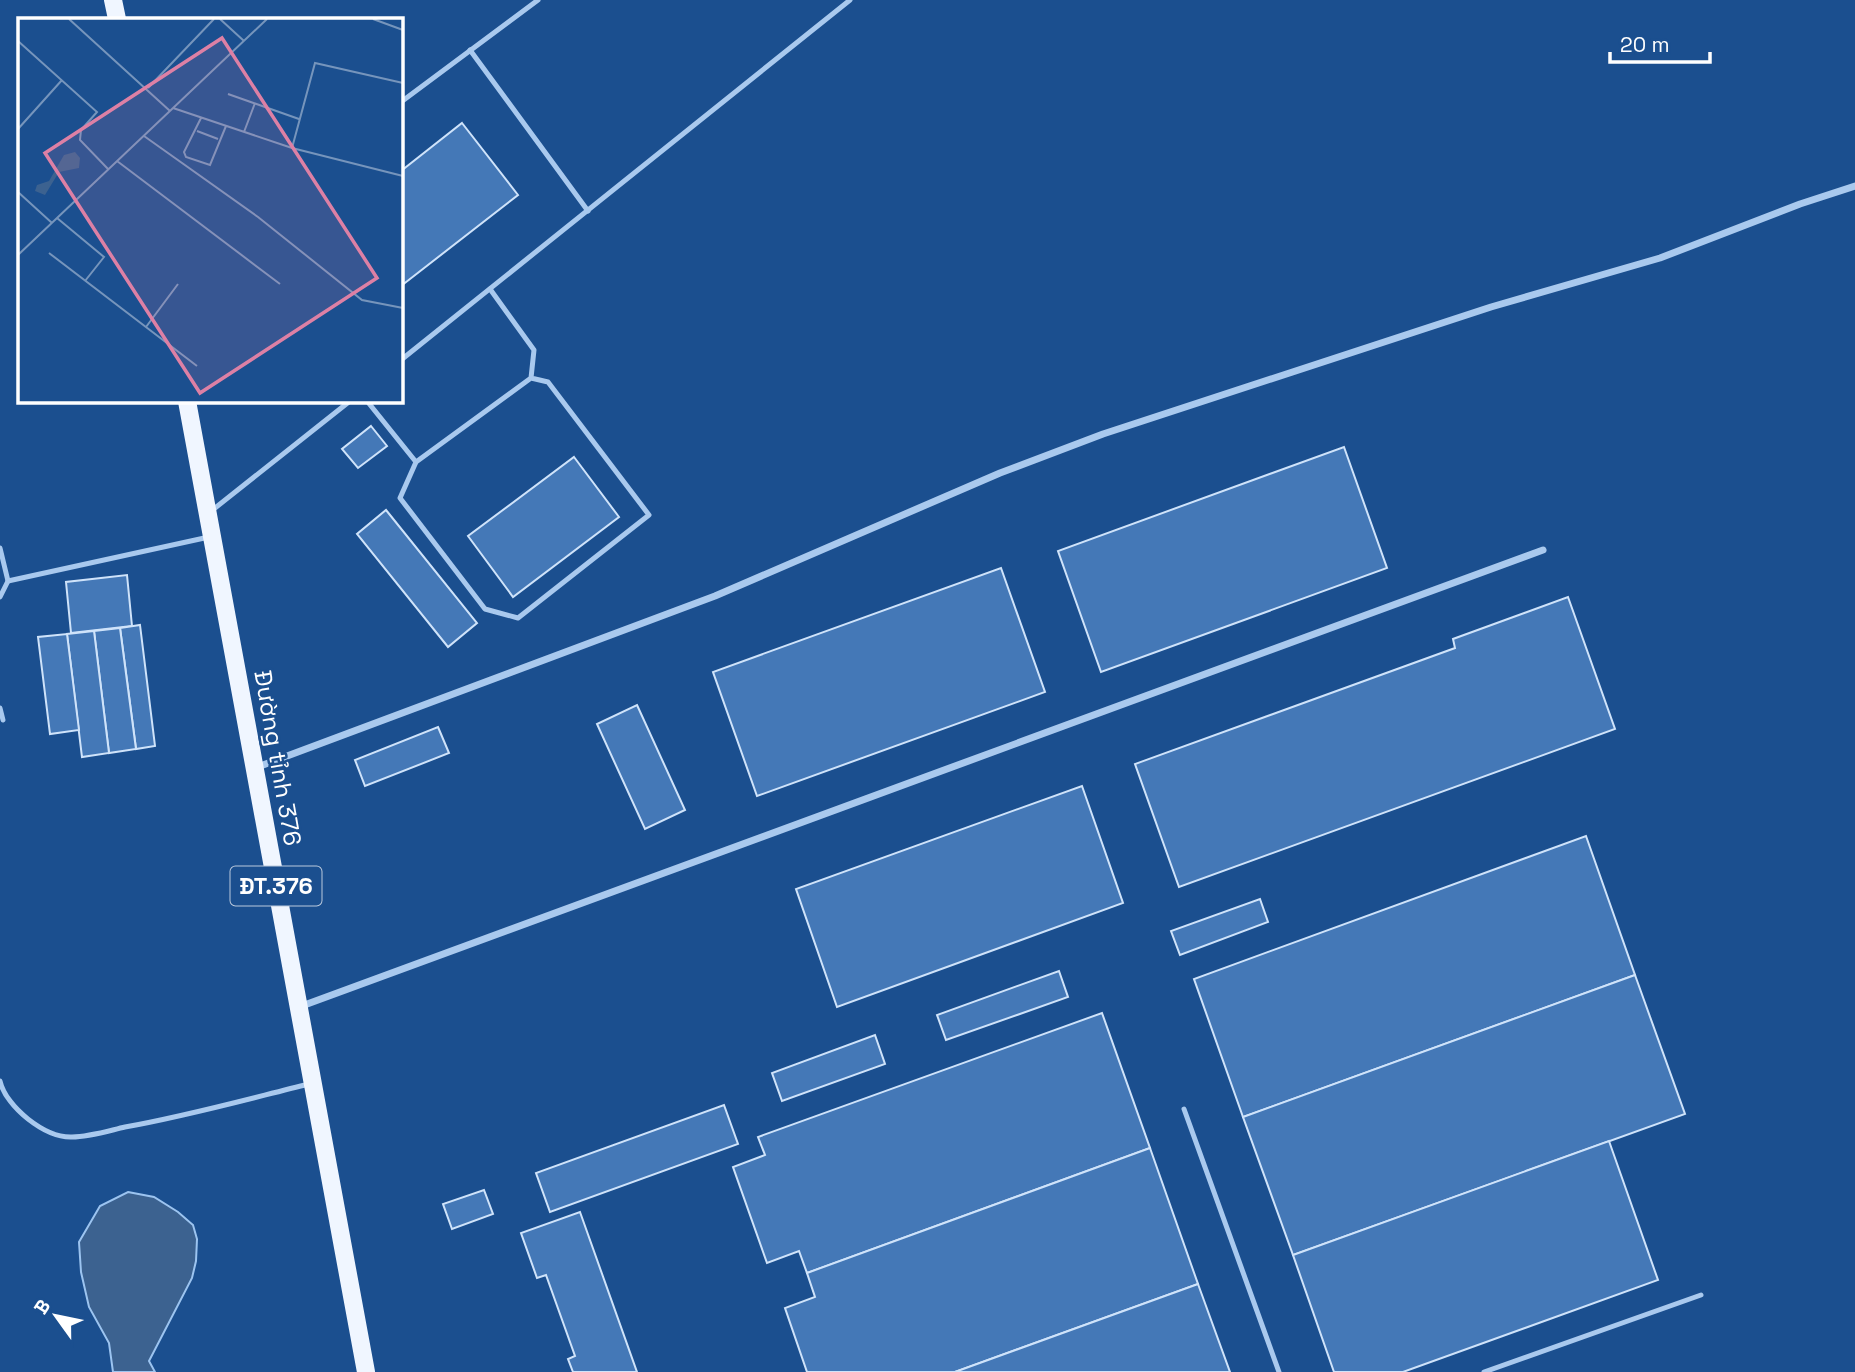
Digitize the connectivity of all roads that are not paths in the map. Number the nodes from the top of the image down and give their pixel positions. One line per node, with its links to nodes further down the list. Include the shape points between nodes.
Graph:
1 (113, 0): 4 (main road)
2 (538, 0): 5 (lane)
3 (845, 2): 8 (lane)
4 (117, 18)
5 (470, 50): 6 (lane); 8 (lane)
6 (402, 101)
7 (1855, 186): 24 (street, via 1660,258 1490,307 1103,435 1000,473 715,596)
8 (587, 211): 9 (lane)
9 (490, 289): 10 (lane); 11 (lane, via 534,350)
10 (402, 359)
11 (531, 378): 15 (lane); 15 (lane, via 548,382 649,515 518,618 485,609 400,498)
12 (187, 402): 16 (main road, Đường tỉnh 376 / ĐT.376)
13 (349, 402): 16 (lane)
14 (368, 402): 15 (lane)
15 (416, 462)
16 (208, 514): 17 (main road, Đường tỉnh 376 / ĐT.376)
17 (212, 537): 20 (lane); 24 (main road, Đường tỉnh 376 / ĐT.376)
18 (0, 548): 20 (lane)
19 (1543, 550): 25 (street)
20 (8, 581): 21 (lane)
21 (0, 597)
22 (0, 708): 23 (lane)
23 (4, 720)
24 (254, 769): 25 (main road, Đường tỉnh 376 / ĐT.376)
25 (298, 1007): 27 (main road, Đường tỉnh 376 / ĐT.376)
26 (0, 1081): 27 (lane, via 25,1117 49,1133 71,1138)
27 (312, 1083): 30 (main road, Đường tỉnh 376 / ĐT.376)
28 (1184, 1109): 31 (lane)
29 (1701, 1295): 32 (lane)
30 (366, 1372)
31 (1279, 1372)
32 (1484, 1372)

